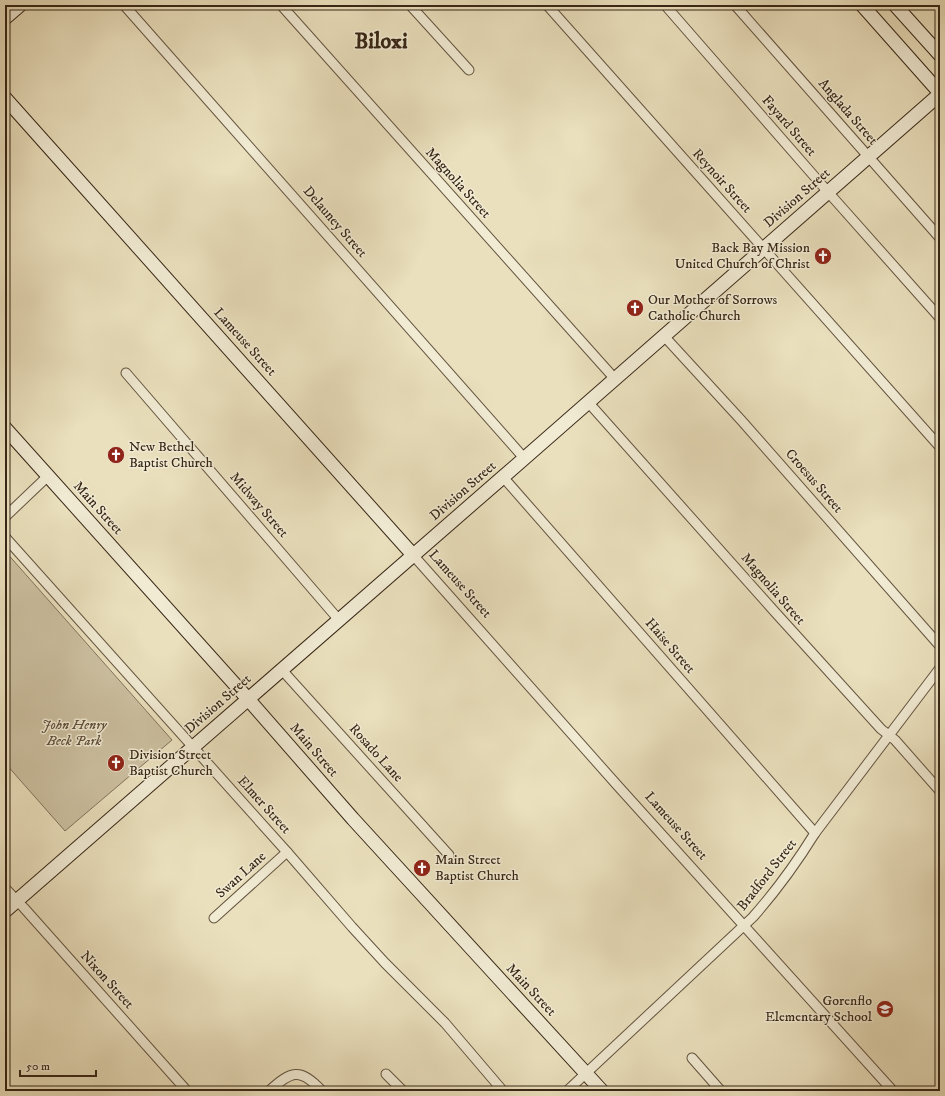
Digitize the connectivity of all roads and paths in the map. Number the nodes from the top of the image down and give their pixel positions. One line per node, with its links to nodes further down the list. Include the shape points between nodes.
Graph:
1 (20, 5): 10 (street)
2 (124, 5): 26 (street, Delauney Street)
3 (281, 5): 22 (street, Magnolia Street)
4 (410, 5): 12 (street)
5 (547, 5): 18 (street, Reynoir Street)
6 (664, 5): 16 (street, Fayard Street)
7 (735, 5): 15 (street, Anglada Street)
8 (862, 5): 13 (street)
9 (895, 5): 11 (street)
10 (5, 18)
11 (940, 55)
12 (469, 70)
13 (940, 93): 15 (street, Division Street)
14 (5, 98): 31 (street, Lameuse Street)
15 (868, 157): 16 (street, Division Street); 17 (street, Anglada Street)
16 (828, 192): 18 (street, Division Street); 19 (street, Fayard Street)
17 (940, 238)
18 (764, 248): 20 (street, Division Street); 25 (street, Reynoir Street)
19 (940, 318)
20 (664, 336): 22 (street, Division Street); 33 (street, Croesus Street)
21 (126, 373): 32 (street, Midway Street)
22 (615, 379): 23 (street, Division Street)
23 (588, 402): 26 (street, Division Street); 37 (street, Magnolia Street, via 779,617)
24 (5, 428): 27 (street, Main Street)
25 (940, 447)
26 (524, 458): 28 (street, Division Street)
27 (48, 476): 29 (street); 36 (street, Main Street)
28 (504, 477): 31 (street, Division Street); 40 (street, Haise Street)
29 (5, 517)
30 (5, 536): 38 (street, Elmer Street)
31 (413, 555): 32 (street, Division Street); 47 (street, Lameuse Street)
32 (339, 620): 35 (street, Division Street)
33 (940, 646)
34 (940, 668): 37 (street, Bradford Street)
35 (282, 670): 36 (street, Division Street); 42 (street, Rosado Lane)
36 (248, 699): 38 (street, Division Street); 50 (street, Main Street, via 353,819)
37 (889, 736): 39 (street, Magnolia Street); 40 (street, Bradford Street)
38 (193, 747): 41 (street, Elmer Street); 44 (street, Division Street)
39 (940, 791)
40 (815, 833): 47 (street, Bradford Street, via 764,904)
41 (287, 852): 46 (street, Swan Lane); 55 (street, Elmer Street, via 385,963 445,1023)
42 (449, 855)
43 (5, 888): 44 (street, Nixon Street)
44 (16, 901): 45 (street, Division Street); 51 (street, Nixon Street)
45 (5, 911)
46 (214, 918)
47 (744, 925): 50 (street, Bradford Street); 59 (street, Lameuse Street)
48 (692, 1058): 58 (street)
49 (386, 1074): 54 (street)
50 (587, 1074): 56 (street, Bradford Street); 57 (street, Main Street)
51 (187, 1091)
52 (269, 1091): 53 (street, via 282,1080 295,1074 312,1080)
53 (322, 1091)
54 (403, 1091)
55 (503, 1091)
56 (567, 1091)
57 (602, 1091)
58 (721, 1091)
59 (893, 1091)

